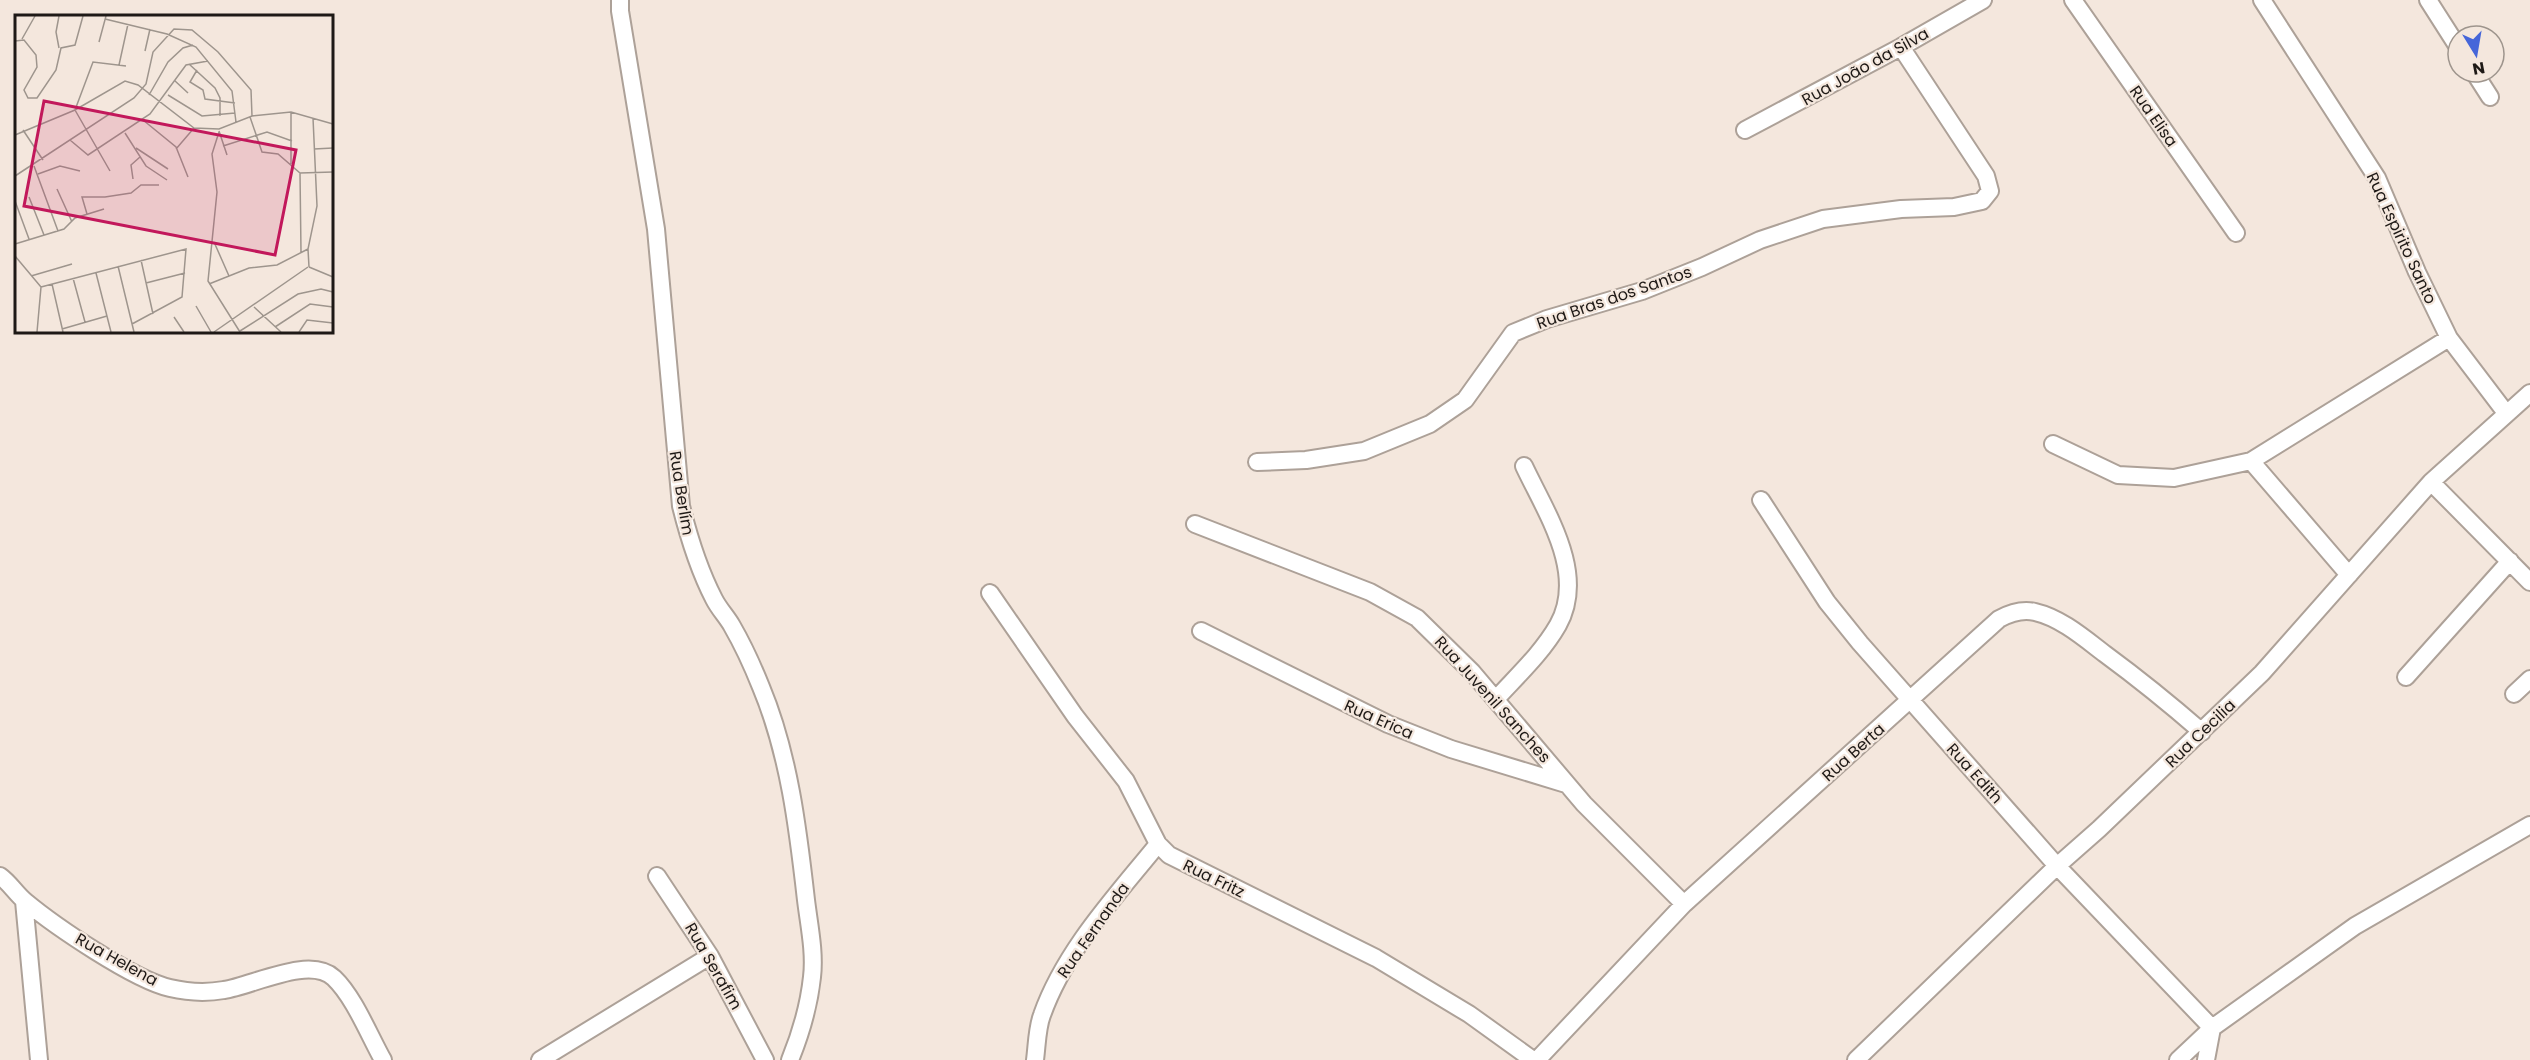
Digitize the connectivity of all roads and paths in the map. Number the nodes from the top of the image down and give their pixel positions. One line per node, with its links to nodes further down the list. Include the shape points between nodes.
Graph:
1 (1983, 0): 7 (street, Rua João da Silva)
2 (2073, 0): 11 (street, Rua Elisa)
3 (2262, 0): 12 (street, Rua Espirito Santo, via 2377,178)
4 (2428, 0): 6 (street)
5 (616, 4): 47 (street, Rua Berlím, via 656,229 681,506 703,574 747,656 771,713 800,846 812,976 804,1020)
6 (2446, 28)
7 (1901, 47): 10 (street, Rua João da Silva); 17 (street, Rua Bras dos Santos, via 1986,176 1990,191 1982,201 1823,219 1760,240 1642,291 1512,333 1465,400 1430,424 1364,451 1306,460)
8 (2482, 84): 9 (street)
9 (2490, 97)
10 (1745, 130)
11 (2236, 233)
12 (2449, 338): 14 (street, Rua Espirito Santo); 16 (street)
13 (2530, 393): 14 (street, Rua Cecilia)
14 (2506, 413): 19 (street, Rua Cecilia)
15 (2053, 444): 16 (street, via 2118,476 2174,478)
16 (2251, 461): 23 (street)
17 (1257, 462)
18 (1524, 466): 30 (street, via 1562,549 1567,599 1548,640)
19 (2431, 482): 22 (street); 23 (street, Rua Cecilia)
20 (1761, 500): 31 (street, Rua Edith, via 1842,622)
21 (1195, 524): 30 (street, Rua Juvenil Sanches, via 1370,592 1405,610 1449,648)
22 (2510, 561): 24 (street); 27 (street)
23 (2349, 575): 32 (street, Rua Cecilia, via 2262,674)
24 (2530, 582)
25 (990, 593): 35 (street, Rua Fritz, via 1075,716 1126,781)
26 (1201, 631): 33 (street, Rua Erica, via 1388,724 1451,749)
27 (2406, 678)
28 (2530, 679): 29 (street)
29 (2514, 694)
30 (1496, 699): 33 (street, Rua Juvenil Sanches)
31 (1910, 701): 32 (street, Rua Berta, via 1999,618 2018,611 2033,612 2080,635 2148,685); 36 (street, Rua Edith); 40 (street, Rua Berta)
32 (2202, 732): 36 (street, Rua Cecilia)
33 (1567, 784): 40 (street, Rua Juvenil Sanches)
34 (2530, 825): 42 (street, via 2355,926)
35 (1158, 844): 48 (street, Rua Fernanda, via 1107,907 1057,981 1041,1016); 49 (street, Rua Fritz, via 1181,862 1376,958 1469,1014)
36 (2057, 866): 42 (street, Rua Edith); 50 (street, Rua Cecilia)
37 (0, 876): 39 (street, Rua Helena)
38 (657, 876): 41 (street, Rua Serafim)
39 (24, 901): 43 (street); 44 (street, Rua Helena, via 119,964 169,988 212,992 286,972 323,972 344,991)
40 (1684, 904): 49 (street, Rua Berta)
41 (710, 956): 45 (street); 46 (street, Rua Serafim)
42 (2212, 1028): 51 (street); 52 (street)
43 (39, 1060)
44 (383, 1060)
45 (540, 1060)
46 (765, 1060)
47 (790, 1060)
48 (1035, 1060)
49 (1535, 1060)
50 (1856, 1060)
51 (2178, 1060)
52 (2206, 1060)

